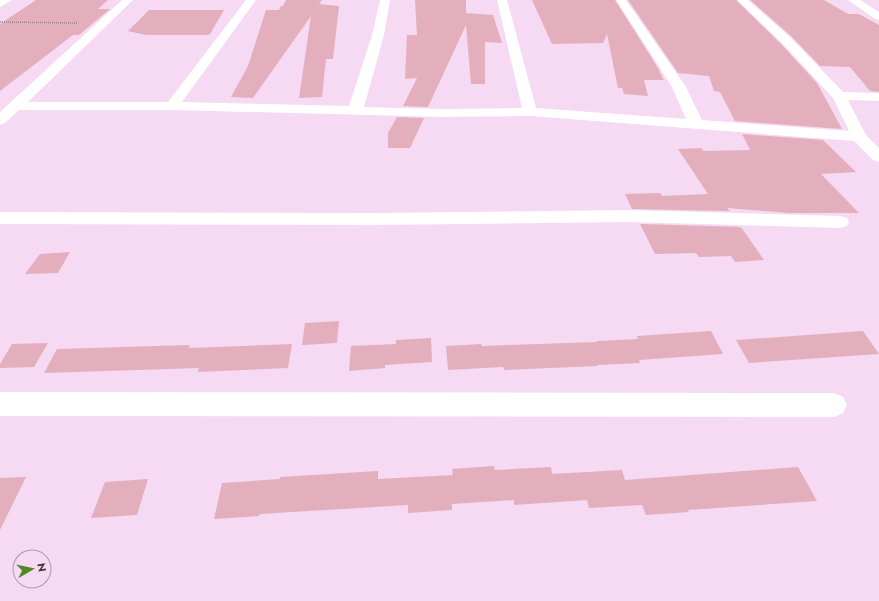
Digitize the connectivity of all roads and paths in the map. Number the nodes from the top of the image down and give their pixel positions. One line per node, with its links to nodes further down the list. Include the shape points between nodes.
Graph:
1 (7, 0): 9 (street)
2 (128, 0): 12 (street)
3 (251, 0): 16 (street)
4 (386, 0): 17 (street)
5 (502, 0): 18 (street)
6 (621, 0): 20 (street, via 679,87)
7 (742, 0): 13 (street, via 786,40)
8 (853, 0): 10 (street)
9 (0, 4)
10 (879, 17)
11 (0, 22): 12 (path)
12 (103, 23): 15 (street)
13 (839, 96): 14 (street); 21 (street)
14 (879, 97)
15 (14, 106): 16 (street); 19 (street)
16 (172, 106): 17 (street)
17 (355, 111): 18 (street)
18 (530, 112): 20 (street)
19 (0, 120)
20 (696, 124): 21 (street)
21 (859, 137): 22 (street)
22 (879, 157)
23 (0, 218): 24 (street, via 374,219 626,216)
24 (840, 222)
25 (0, 404): 26 (street)
26 (834, 406)

